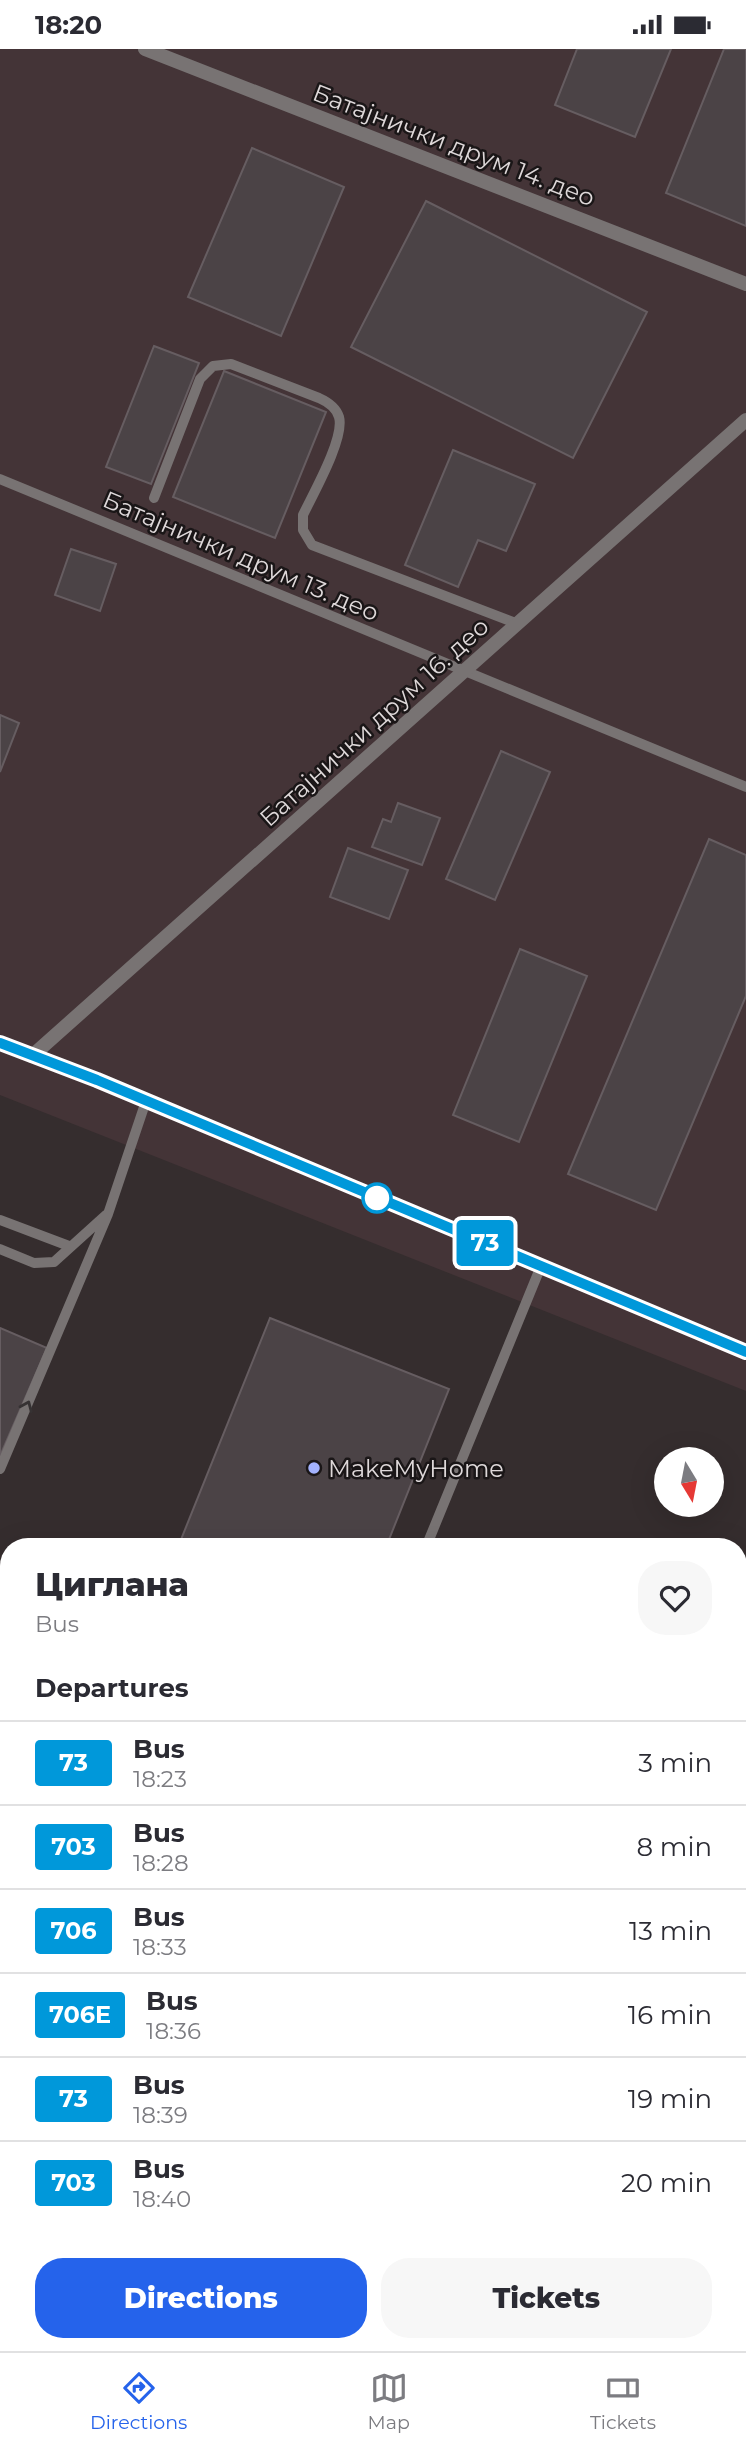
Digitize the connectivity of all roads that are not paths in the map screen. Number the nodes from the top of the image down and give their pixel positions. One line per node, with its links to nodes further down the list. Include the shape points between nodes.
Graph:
1 (145, 49): 2 (street, Батајнички друм 14. део)
2 (746, 284)
3 (746, 420): 6 (street, Батајнички друм 16. део)
4 (0, 479): 7 (lane, Батајнички друм 13. део)
5 (154, 498): 6 (lane, via 200,379 213,366 231,364 319,398 339,417 338,436 303,515 303,530 312,545)
6 (518, 624): 7 (street, Батајнички друм 16. део)
7 (465, 672): 8 (lane, Батајнички друм 13. део); 10 (street, Батајнички друм 16. део)
8 (746, 787)
9 (0, 1043): 10 (main road)
10 (32, 1056): 11 (main road)
11 (146, 1101): 12 (lane); 16 (main road)
12 (108, 1214): 14 (lane); 18 (lane, one-way to 12)
13 (0, 1220): 14 (lane)
14 (69, 1247): 15 (lane, via 54,1262 34,1263)
15 (0, 1248)
16 (541, 1266): 17 (main road); 19 (lane)
17 (746, 1352)
18 (0, 1469)
19 (429, 1538)

